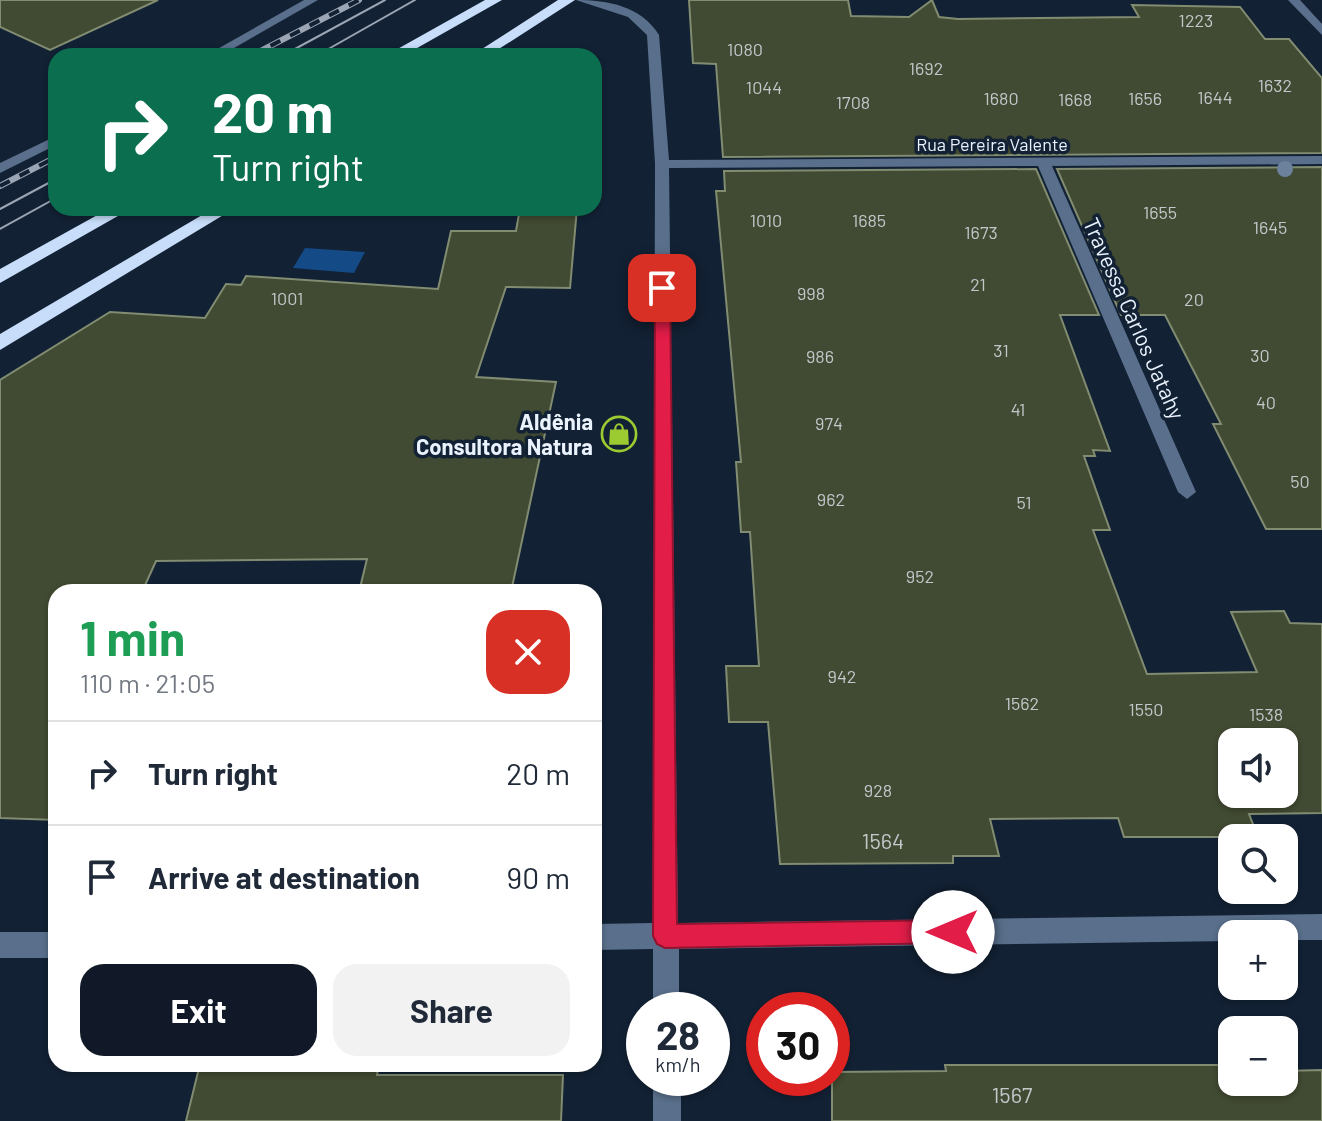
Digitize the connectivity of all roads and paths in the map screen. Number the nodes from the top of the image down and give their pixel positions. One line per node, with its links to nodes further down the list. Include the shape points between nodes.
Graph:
1 (312, 0): 8 (street)
2 (470, 0): 9 (highway)
3 (495, 0): 10 (highway)
4 (568, 0): 11 (highway)
5 (582, 0): 15 (street, via 637,16 650,27)
6 (1294, 0): 7 (street)
7 (1322, 31)
8 (225, 48)
9 (404, 48)
10 (407, 48)
11 (491, 48)
12 (48, 144): 16 (street)
13 (1322, 160): 14 (street, Rua Pereira Valente)
14 (1043, 161): 15 (street, Rua Pereira Valente); 21 (street, Travessa Carlos Jatahy)
15 (662, 164): 23 (street)
16 (0, 169)
17 (109, 216): 19 (highway)
18 (213, 216): 20 (highway)
19 (0, 277)
20 (0, 343)
21 (1187, 492)
22 (1322, 927): 23 (street)
23 (665, 936): 24 (street); 27 (street)
24 (602, 937)
25 (0, 945): 26 (street)
26 (48, 945)
27 (666, 992)
28 (667, 1096): 29 (street)
29 (667, 1121)

